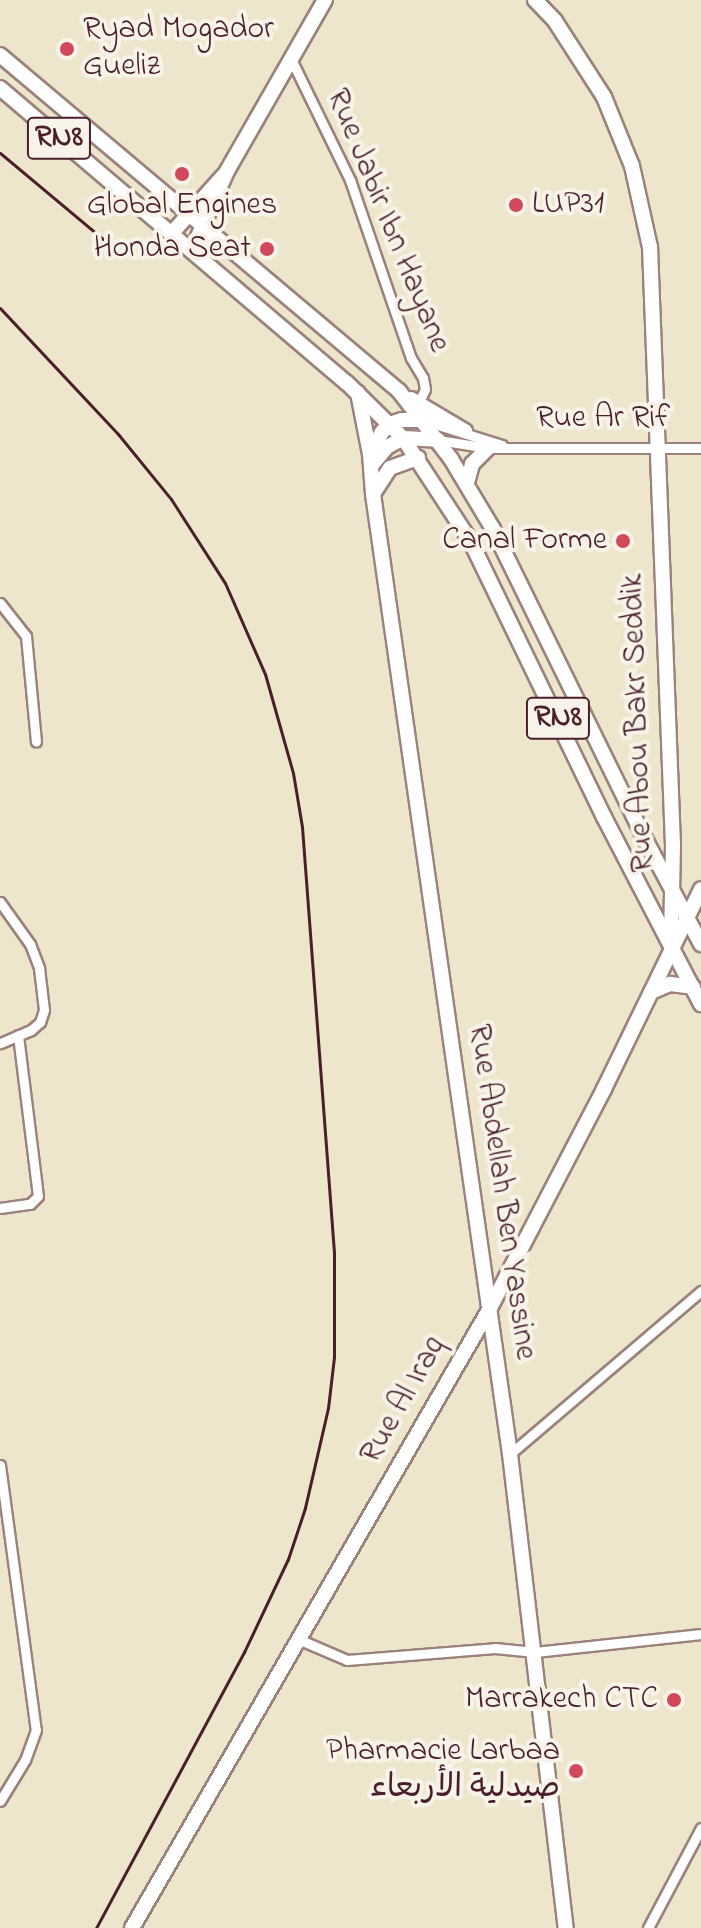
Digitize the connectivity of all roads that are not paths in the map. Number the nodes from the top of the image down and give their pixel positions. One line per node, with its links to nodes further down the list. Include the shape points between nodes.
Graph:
1 (325, 0): 4 (street)
2 (535, 0): 22 (street, Rue Abou Bakr Seddik, via 555,21 604,97 632,166 650,247)
3 (0, 55): 7 (street, RN8)
4 (291, 59): 6 (street); 13 (street, Rue Jabir Ibn Hayane, via 350,180 411,358 423,378 425,389)
5 (0, 88): 9 (street, RN8)
6 (227, 171): 7 (street); 8 (street)
7 (187, 215): 8 (street, RN8); 9 (street)
8 (203, 229): 10 (street); 11 (street, RN8)
9 (172, 233): 10 (street, RN8)
10 (192, 250): 12 (street, RN8)
11 (399, 391): 13 (street); 14 (street, RN8)
12 (358, 392): 15 (street, RN8); 24 (street, Rue Abdellah Ben Yassine)
13 (418, 404): 16 (street)
14 (422, 420): 15 (street, Rue Ar Rif); 16 (street, Rue Ar Rif); 18 (street, RN8)
15 (390, 424): 17 (street, RN8); 24 (street)
16 (465, 431): 19 (street, Rue Ar Rif)
17 (403, 438): 18 (street, Rue Ar Rif); 23 (street, RN8); 24 (street)
18 (438, 440): 20 (street, Rue Ar Rif); 25 (street, RN8)
19 (505, 446): 20 (street, Rue Ar Rif); 22 (street, Rue Ar Rif)
20 (488, 448): 25 (street, via 472,464)
21 (701, 448): 22 (street, Rue Ar Rif)
22 (658, 449): 30 (street, Rue Abou Bakr Seddik)
23 (418, 458): 26 (street, via 390,468); 34 (street, RN8, via 501,598)
24 (370, 460): 26 (street, Rue Abdellah Ben Yassine)
25 (467, 483): 30 (street, RN8)
26 (373, 494): 42 (street, Rue Abdellah Ben Yassine)
27 (0, 603): 28 (street, via 26,636)
28 (36, 742)
29 (701, 889): 32 (street, Rue Al Iraq)
30 (672, 893): 32 (street, RN8); 34 (street, Rue Abou Bakr Seddik)
31 (0, 902): 38 (street, via 30,944 41,984 40,1022)
32 (686, 917): 33 (street, RN8); 34 (street, Rue Al Iraq)
33 (701, 944)
34 (670, 946): 35 (street, RN8); 36 (street, Rue Al Iraq)
35 (693, 987): 36 (street, via 670,984); 37 (street, RN8)
36 (651, 992): 42 (street, Rue Al Iraq)
37 (701, 1004)
38 (18, 1035): 39 (street); 40 (street, via 38,1196 30,1204)
39 (0, 1043)
40 (0, 1208)
41 (701, 1291): 43 (street)
42 (489, 1310): 43 (street, Rue Abdellah Ben Yassine); 46 (street, Rue Al Iraq)
43 (510, 1454): 47 (street, Rue Abdellah Ben Yassine)
44 (0, 1465): 48 (street, via 36,1730)
45 (701, 1634): 47 (street)
46 (298, 1639): 47 (street, via 347,1660 495,1648); 50 (street, Rue Al Iraq)
47 (535, 1652): 51 (street, Rue Abdellah Ben Yassine)
48 (0, 1801)
49 (701, 1828): 52 (street)
50 (132, 1928)
51 (566, 1928)
52 (648, 1928)

